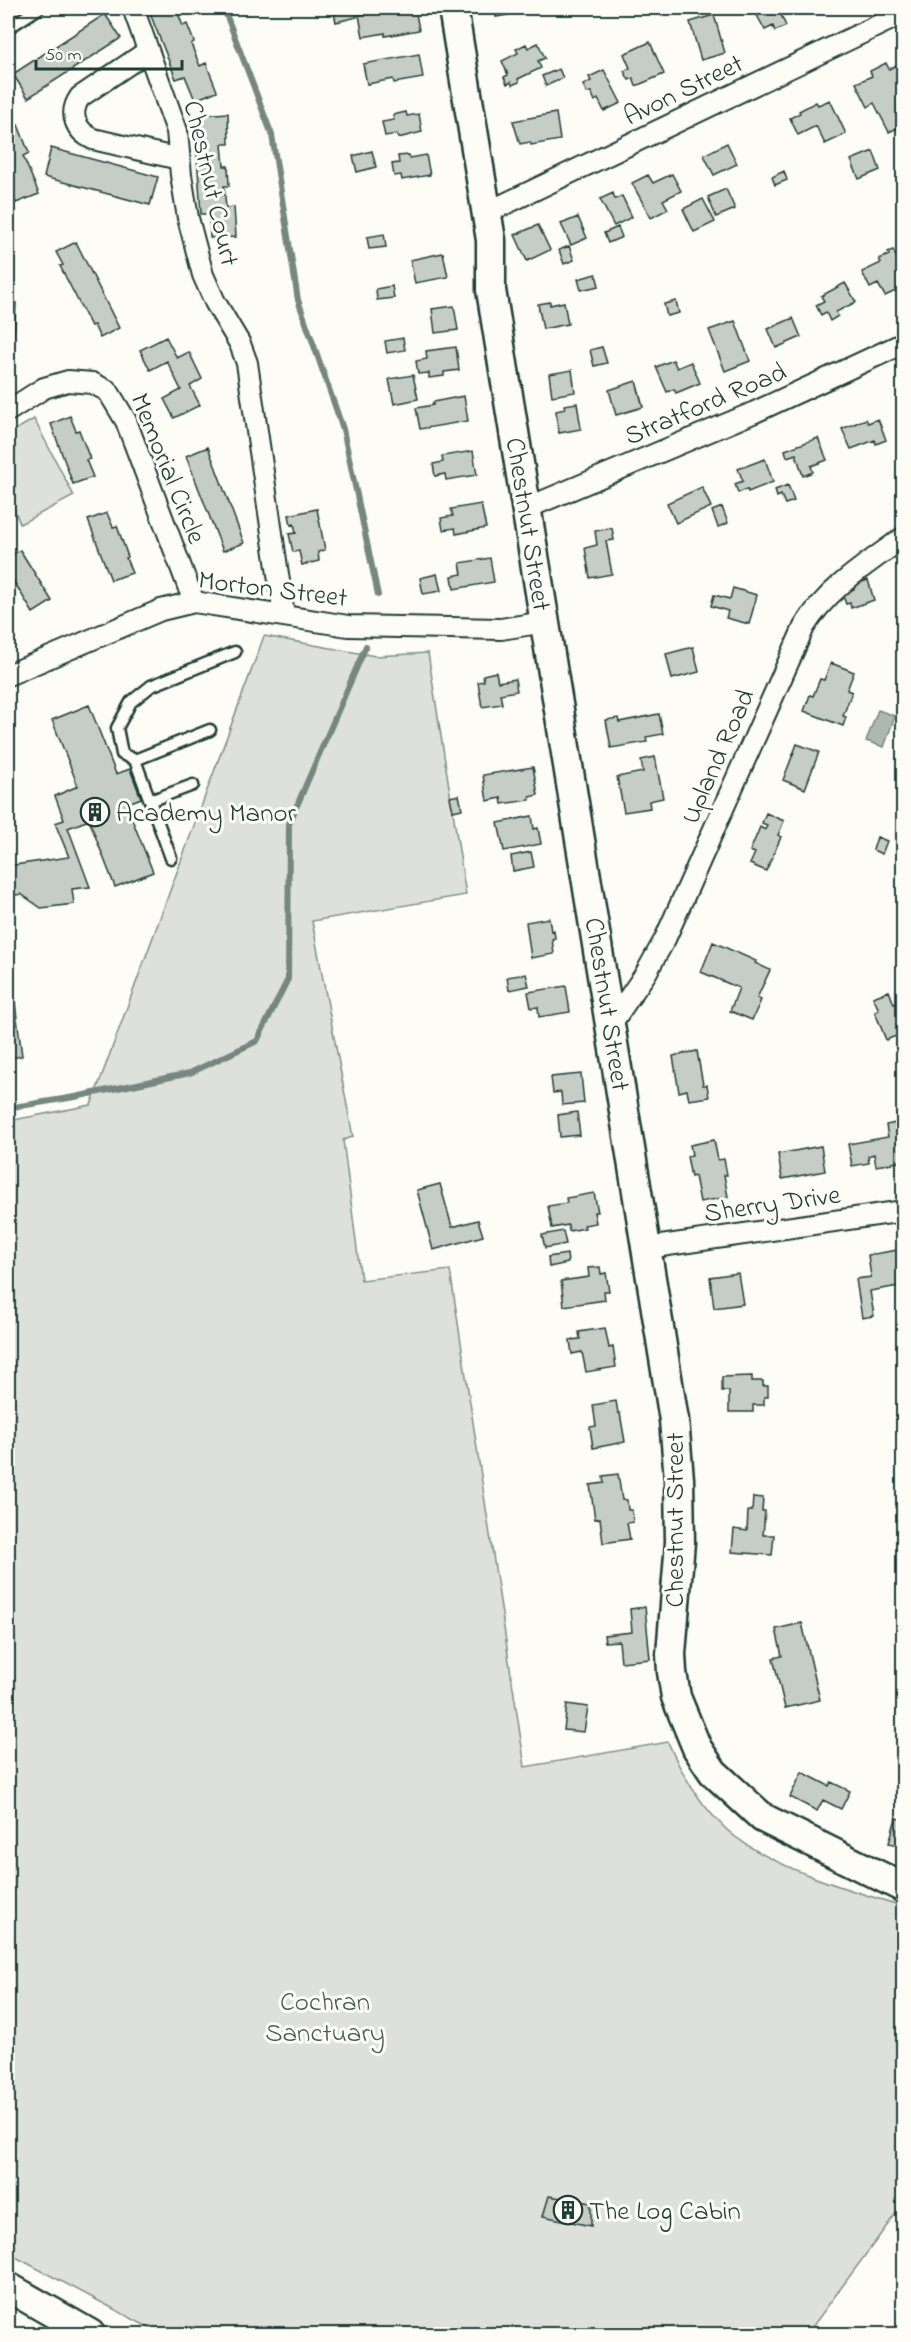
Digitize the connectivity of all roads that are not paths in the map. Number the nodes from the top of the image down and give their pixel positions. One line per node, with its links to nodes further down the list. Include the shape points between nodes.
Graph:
1 (39, 8): 5 (lane)
2 (133, 8): 6 (street, Chestnut Court)
3 (453, 8): 8 (street, Chestnut Street)
4 (903, 13): 8 (street, Avon Street)
5 (8, 28)
6 (148, 51): 7 (street, Chestnut Court, via 177,131); 7 (street, via 80,97 74,109 75,123 82,134 93,139)
7 (180, 159): 14 (street, Chestnut Court, via 188,218 203,275 247,363)
8 (486, 213): 11 (street, Chestnut Street, via 491,240 491,290)
9 (903, 343): 11 (street, Stratford Road, via 755,412)
10 (8, 411): 13 (street, Memorial Circle, via 44,388 68,381 92,382 114,398)
11 (526, 508): 15 (street, Chestnut Street)
12 (903, 537): 23 (street, Upland Road, via 844,581 813,612 804,627 665,939)
13 (194, 602): 14 (street, Morton Street); 17 (street, Morton Street, via 161,610)
14 (284, 615): 15 (street, Morton Street, via 348,626 501,629)
15 (545, 622): 23 (street, Chestnut Street)
16 (235, 652): 19 (lane, via 150,686 131,702 117,728 122,753)
17 (10, 669)
18 (210, 730): 19 (lane)
19 (135, 760): 21 (lane)
20 (193, 785): 21 (lane)
21 (150, 801): 22 (lane)
22 (171, 858)
23 (611, 1024): 25 (street, Chestnut Street)
24 (903, 1210): 25 (street, Sherry Drive)
25 (647, 1248): 26 (street, Chestnut Street, via 677,1448 680,1542 671,1654 676,1697 685,1720 697,1749 713,1772 764,1818)
26 (903, 1888)
27 (8, 2287): 28 (street)
28 (90, 2334)

